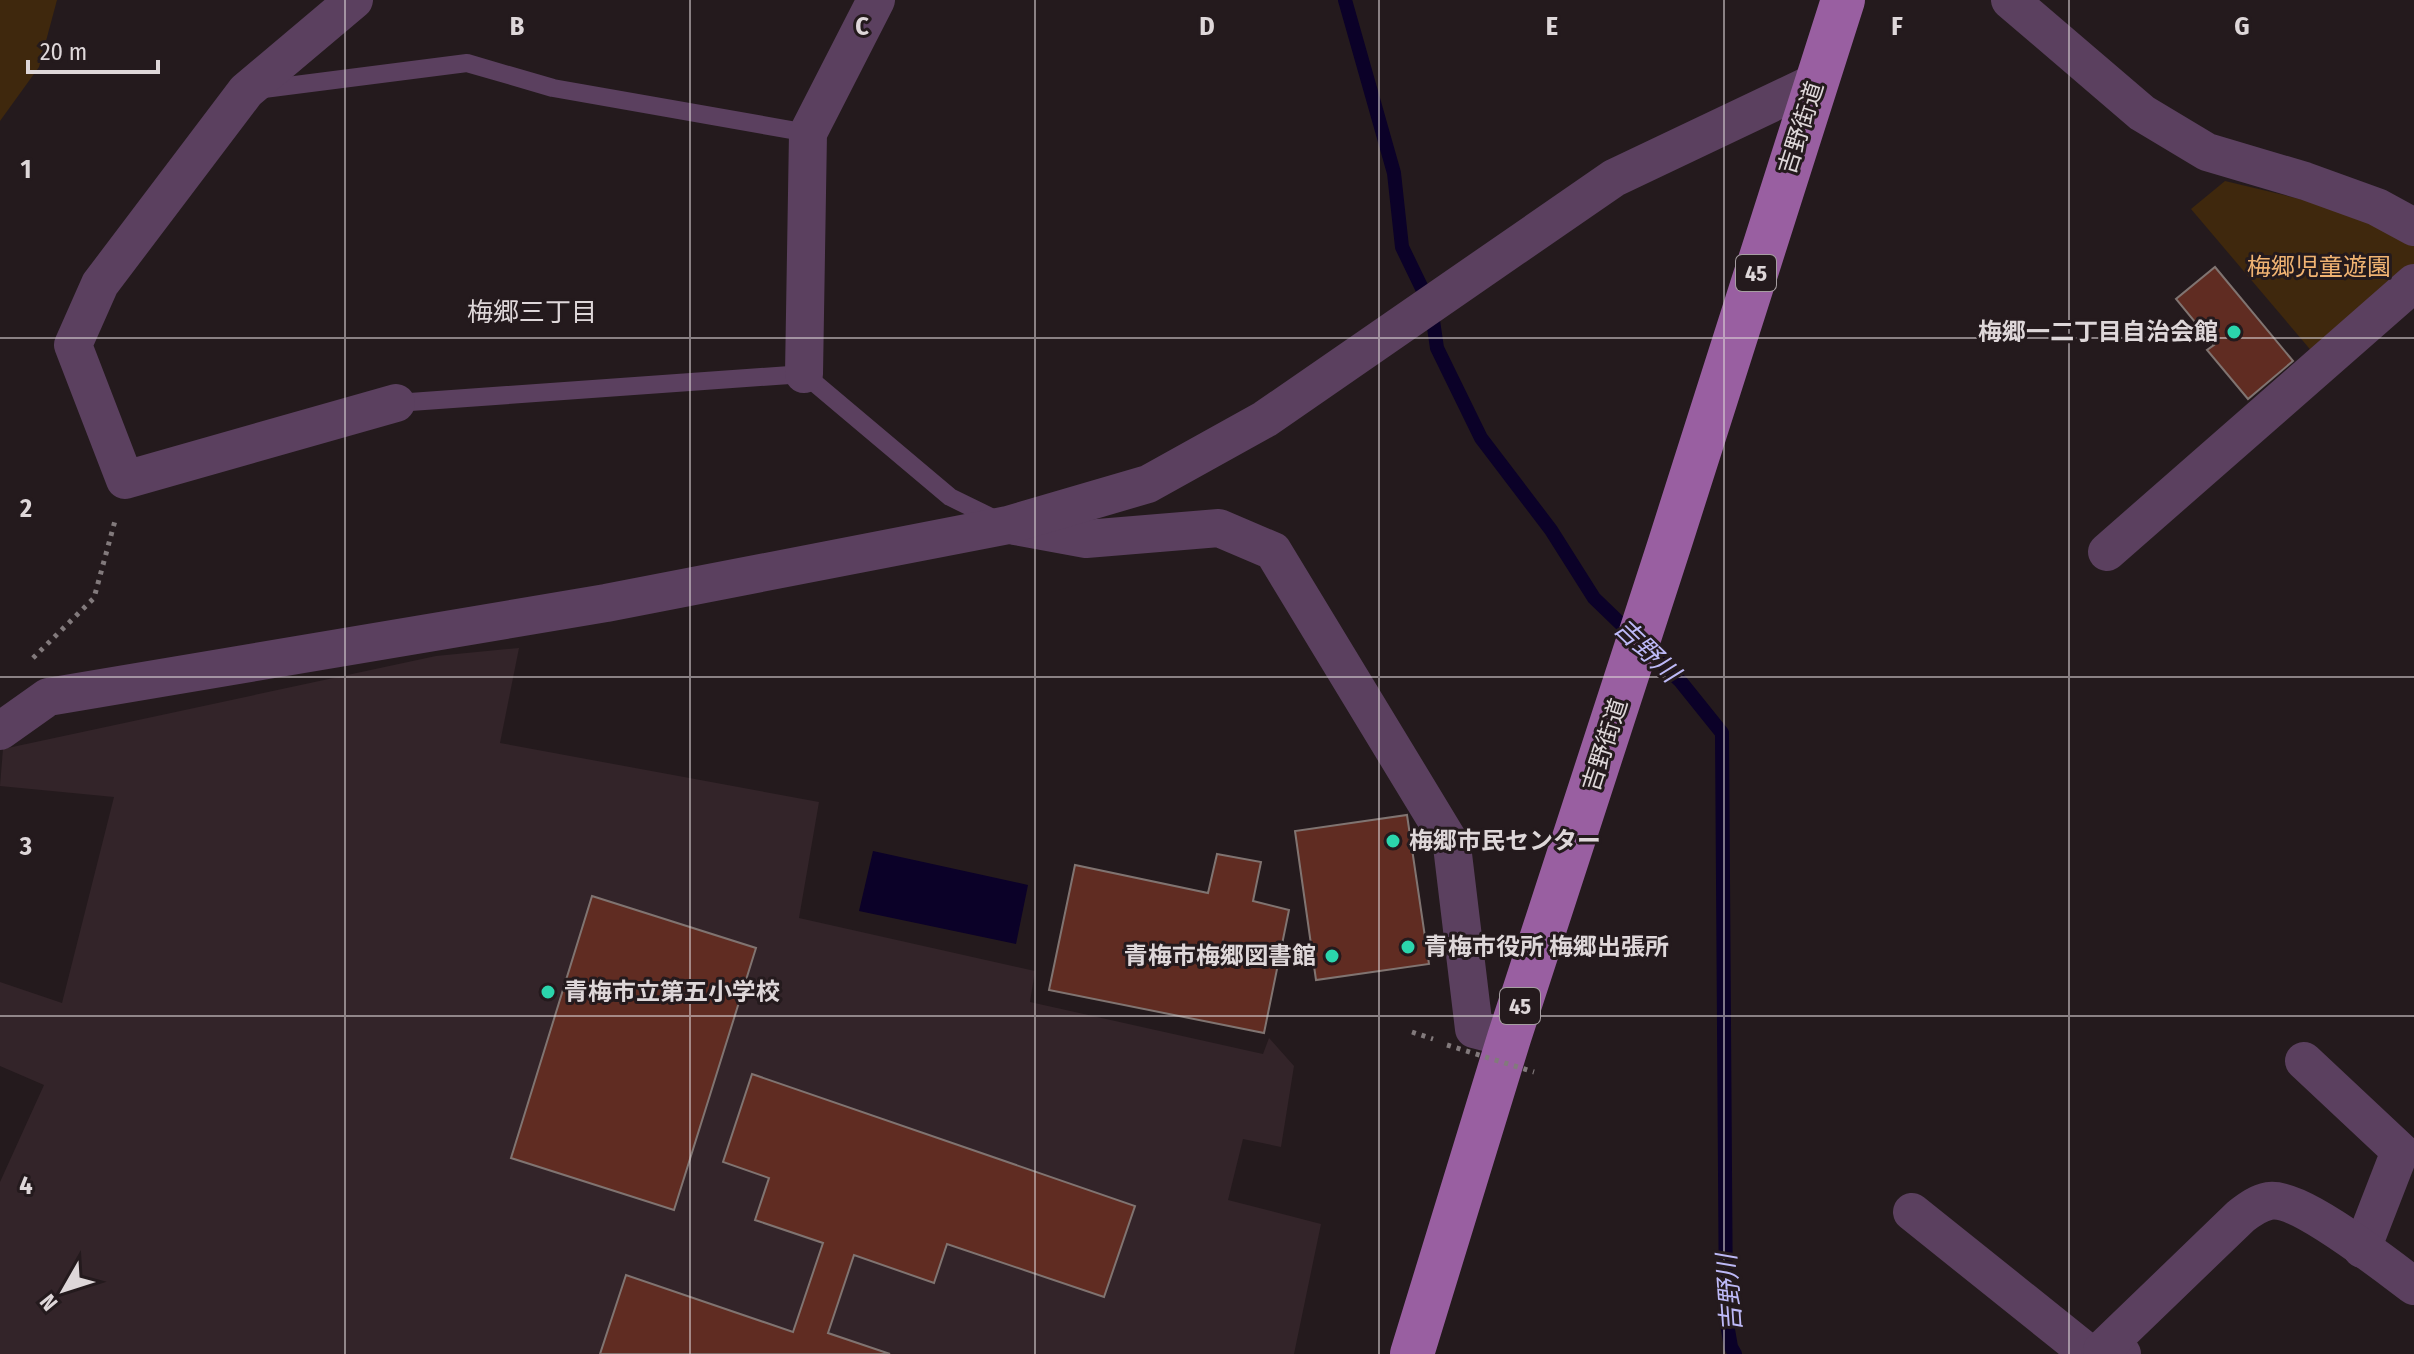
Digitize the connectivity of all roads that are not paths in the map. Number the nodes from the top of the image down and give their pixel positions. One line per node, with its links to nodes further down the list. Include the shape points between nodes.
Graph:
1 (354, 0): 6 (street)
2 (876, 0): 7 (street)
3 (1843, 0): 5 (main road, 吉野街道 / 45)
4 (2010, 0): 8 (street, via 2142,113 2207,152 2363,202)
5 (1816, 82): 12 (street, via 1614,178 1265,419 1148,484); 15 (main road, 吉野街道 / 45, via 1632,660)
6 (246, 91): 7 (lane, via 467,63 553,88); 11 (street, via 100,284 73,345 125,480)
7 (808, 133): 10 (street)
8 (2414, 227)
9 (2414, 283): 13 (street)
10 (804, 374): 11 (lane); 12 (lane, via 950,497)
11 (396, 403)
12 (1008, 525): 14 (street, via 606,603 48,697); 15 (street, via 1086,539 1219,528 1273,551 1452,846 1474,1029)
13 (2107, 552)
14 (0, 731)
15 (1522, 1055): 21 (main road, 吉野街道 / 45)
16 (2304, 1061): 18 (street, via 2400,1151)
17 (1912, 1212): 20 (street, via 2088,1353)
18 (2362, 1249): 19 (street); 20 (street, via 2300,1208 2271,1200 2254,1206)
19 (2414, 1286)
20 (2112, 1352)
21 (1412, 1354)

